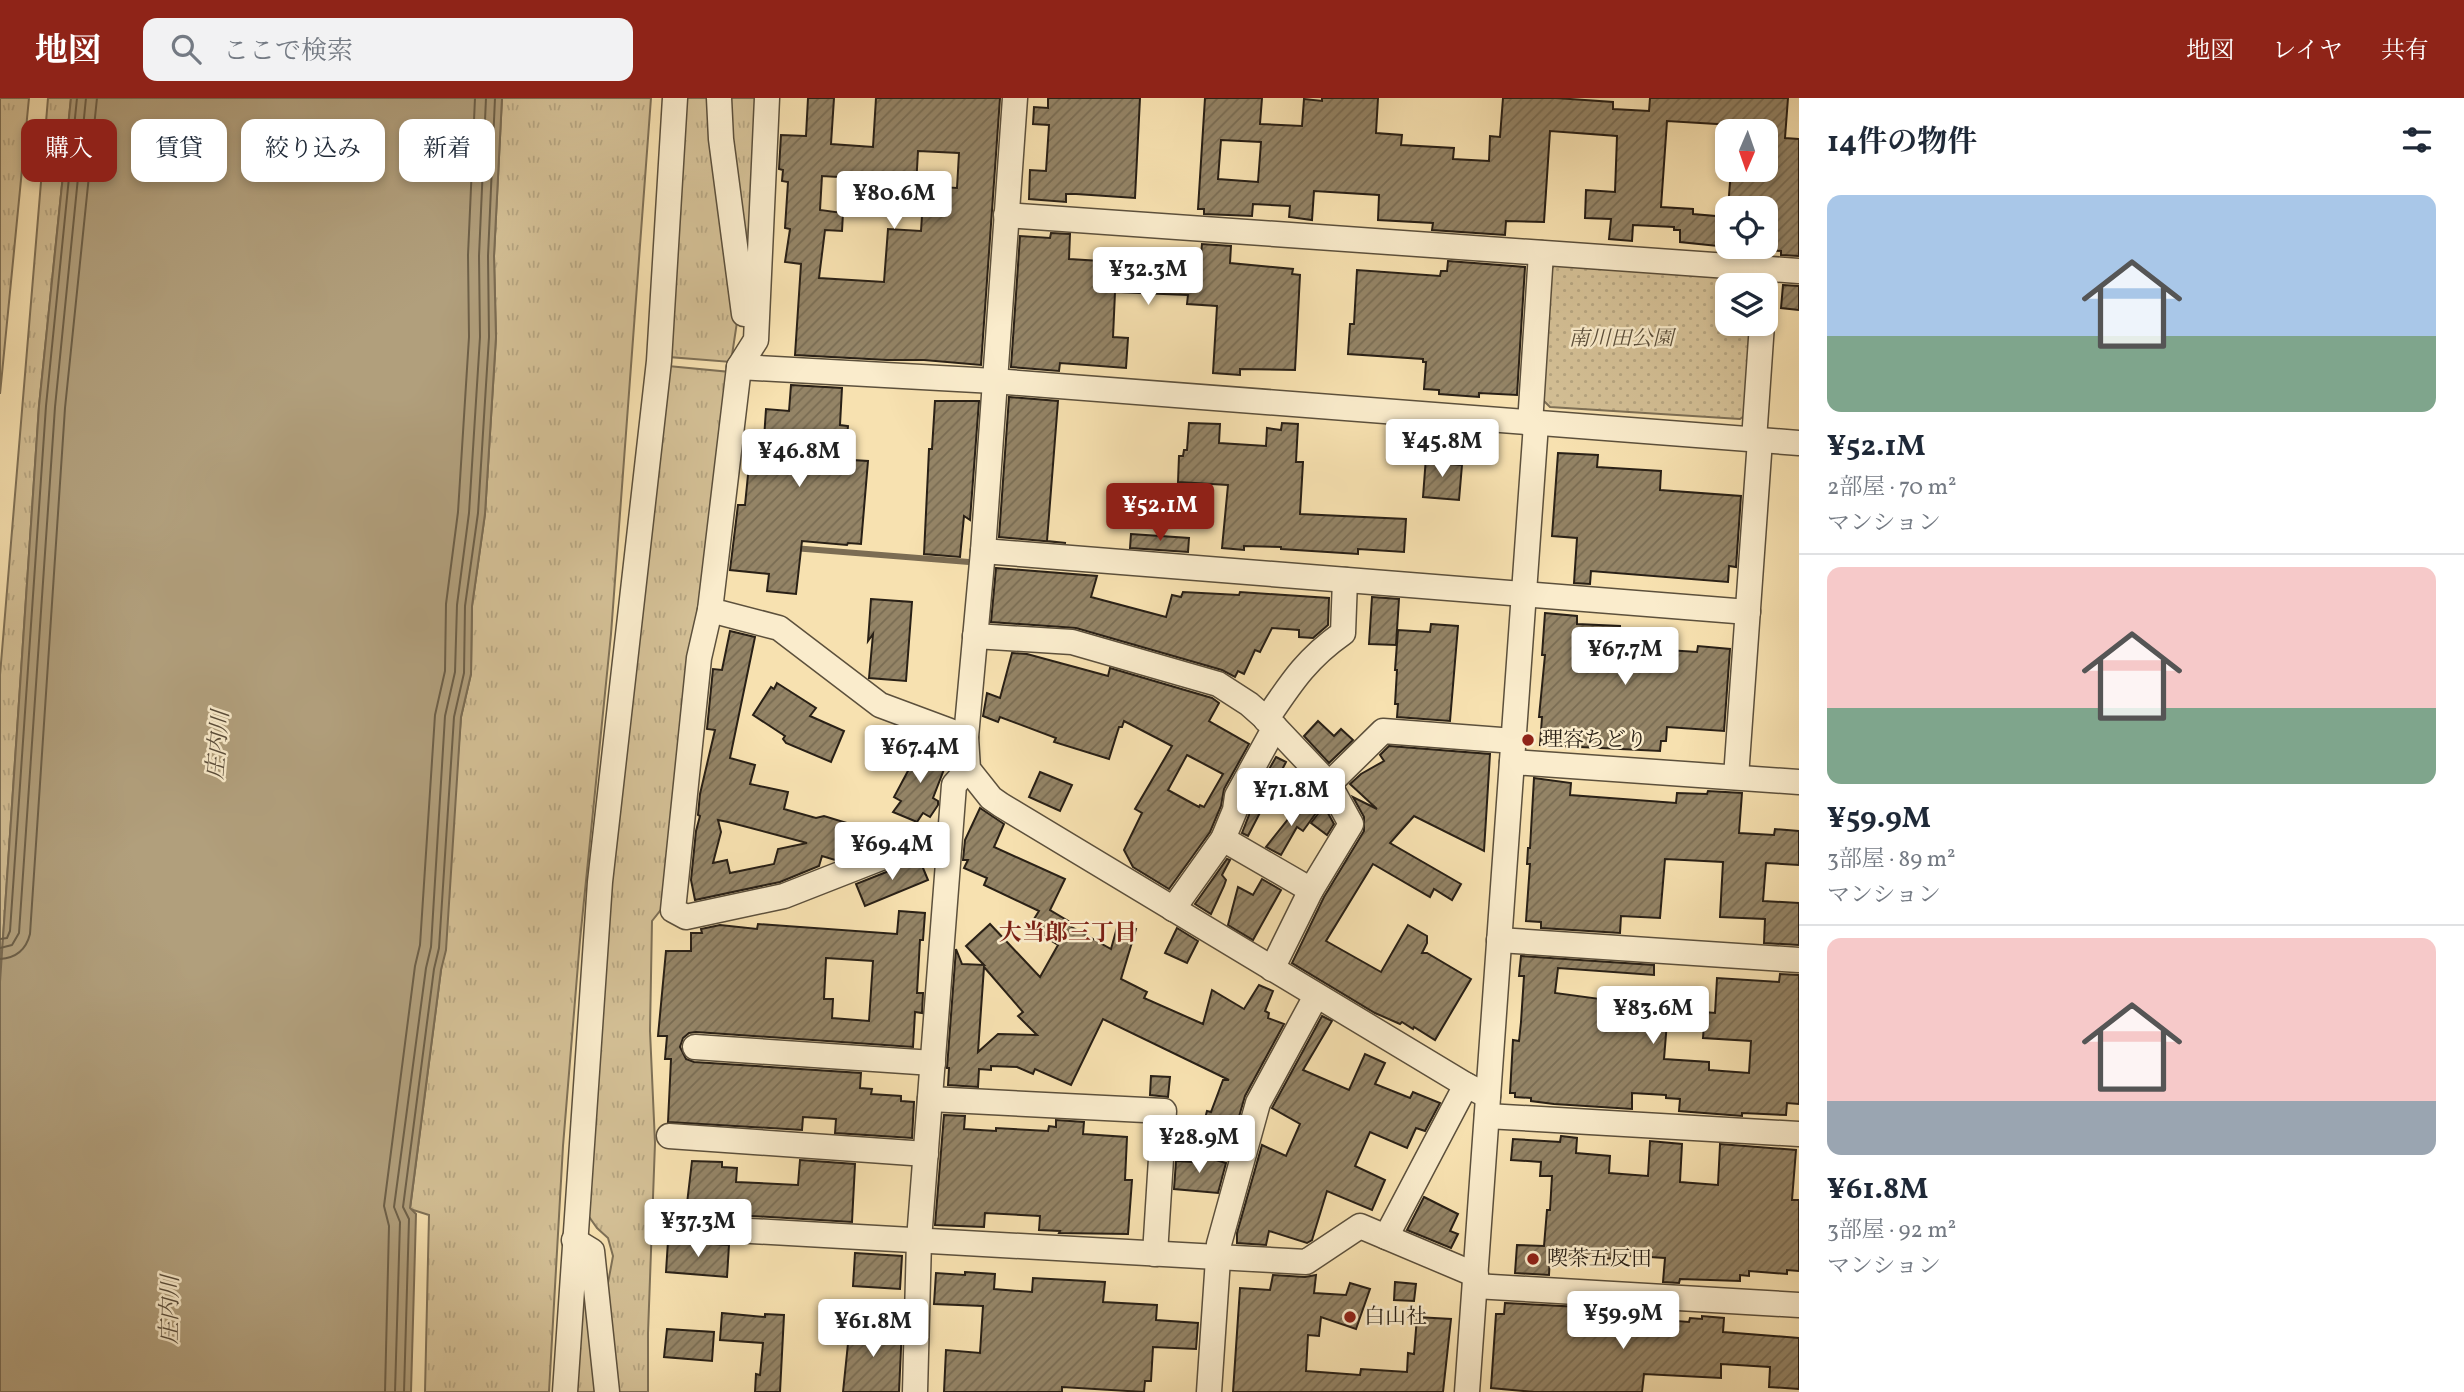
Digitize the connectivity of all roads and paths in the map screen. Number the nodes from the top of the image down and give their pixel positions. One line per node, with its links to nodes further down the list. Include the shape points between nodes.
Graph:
1 (675, 98): 49 (street, via 659,361 600,882)
2 (719, 98): 11 (street, via 746,323)
3 (767, 98): 11 (street)
4 (1015, 98): 5 (street)
5 (1006, 215): 6 (street); 13 (street)
6 (1541, 253): 8 (street); 14 (street)
7 (1799, 271): 9 (street)
8 (1728, 273)
9 (1778, 275)
10 (1761, 336): 15 (street)
11 (756, 340): 12 (street)
12 (739, 368): 13 (street); 20 (street)
13 (994, 381): 14 (street); 17 (street)
14 (1533, 424): 15 (street); 19 (street)
15 (1757, 440): 16 (street); 21 (street)
16 (1799, 443)
17 (983, 551): 18 (street); 22 (street)
18 (1345, 580): 19 (street); 23 (street, via 1343,633 1317,651 1291,682)
19 (1524, 594): 21 (street); 25 (street)
20 (710, 610): 24 (street, via 779,628 880,705); 31 (street, via 699,658 673,910 685,917 784,896 904,849 915,836)
21 (1748, 612): 27 (street)
22 (975, 636): 23 (street, via 1072,642 1219,684); 24 (street)
23 (1271, 723): 29 (street); 30 (street, via 1237,796)
24 (966, 737): 26 (street)
25 (1513, 751): 27 (street); 29 (street, via 1383,731); 34 (street)
26 (968, 769): 31 (street, via 954,785); 33 (street, via 991,798)
27 (1736, 777): 28 (street)
28 (1799, 782)
29 (1329, 784): 32 (street, via 1351,824)
30 (1223, 839): 32 (street); 33 (street)
31 (949, 848): 39 (street)
32 (1311, 890): 36 (street)
33 (1173, 909): 36 (street)
34 (1500, 940): 35 (street); 41 (street)
35 (1799, 960)
36 (1272, 969): 37 (street)
37 (1316, 996): 41 (street); 45 (street, via 1258,1103)
38 (695, 1046): 39 (street)
39 (933, 1063): 40 (street)
40 (930, 1099): 42 (street, via 1164,1111); 46 (street)
41 (1480, 1099): 43 (street); 48 (street); 53 (street)
42 (1163, 1130): 45 (street); 51 (street)
43 (1799, 1134)
44 (670, 1136): 46 (street)
45 (1244, 1153): 52 (street)
46 (926, 1154): 50 (street)
47 (662, 1226): 50 (street)
48 (1386, 1237): 52 (street, via 1360,1226 1306,1262); 53 (street)
49 (574, 1240): 55 (street); 56 (street, via 592,1251)
50 (919, 1240): 51 (street); 57 (street)
51 (1155, 1254): 52 (street)
52 (1218, 1257): 58 (street)
53 (1475, 1280): 54 (street); 59 (street)
54 (1799, 1305)
55 (565, 1392)
56 (607, 1392)
57 (915, 1392)
58 (1209, 1392)
59 (1467, 1392)

